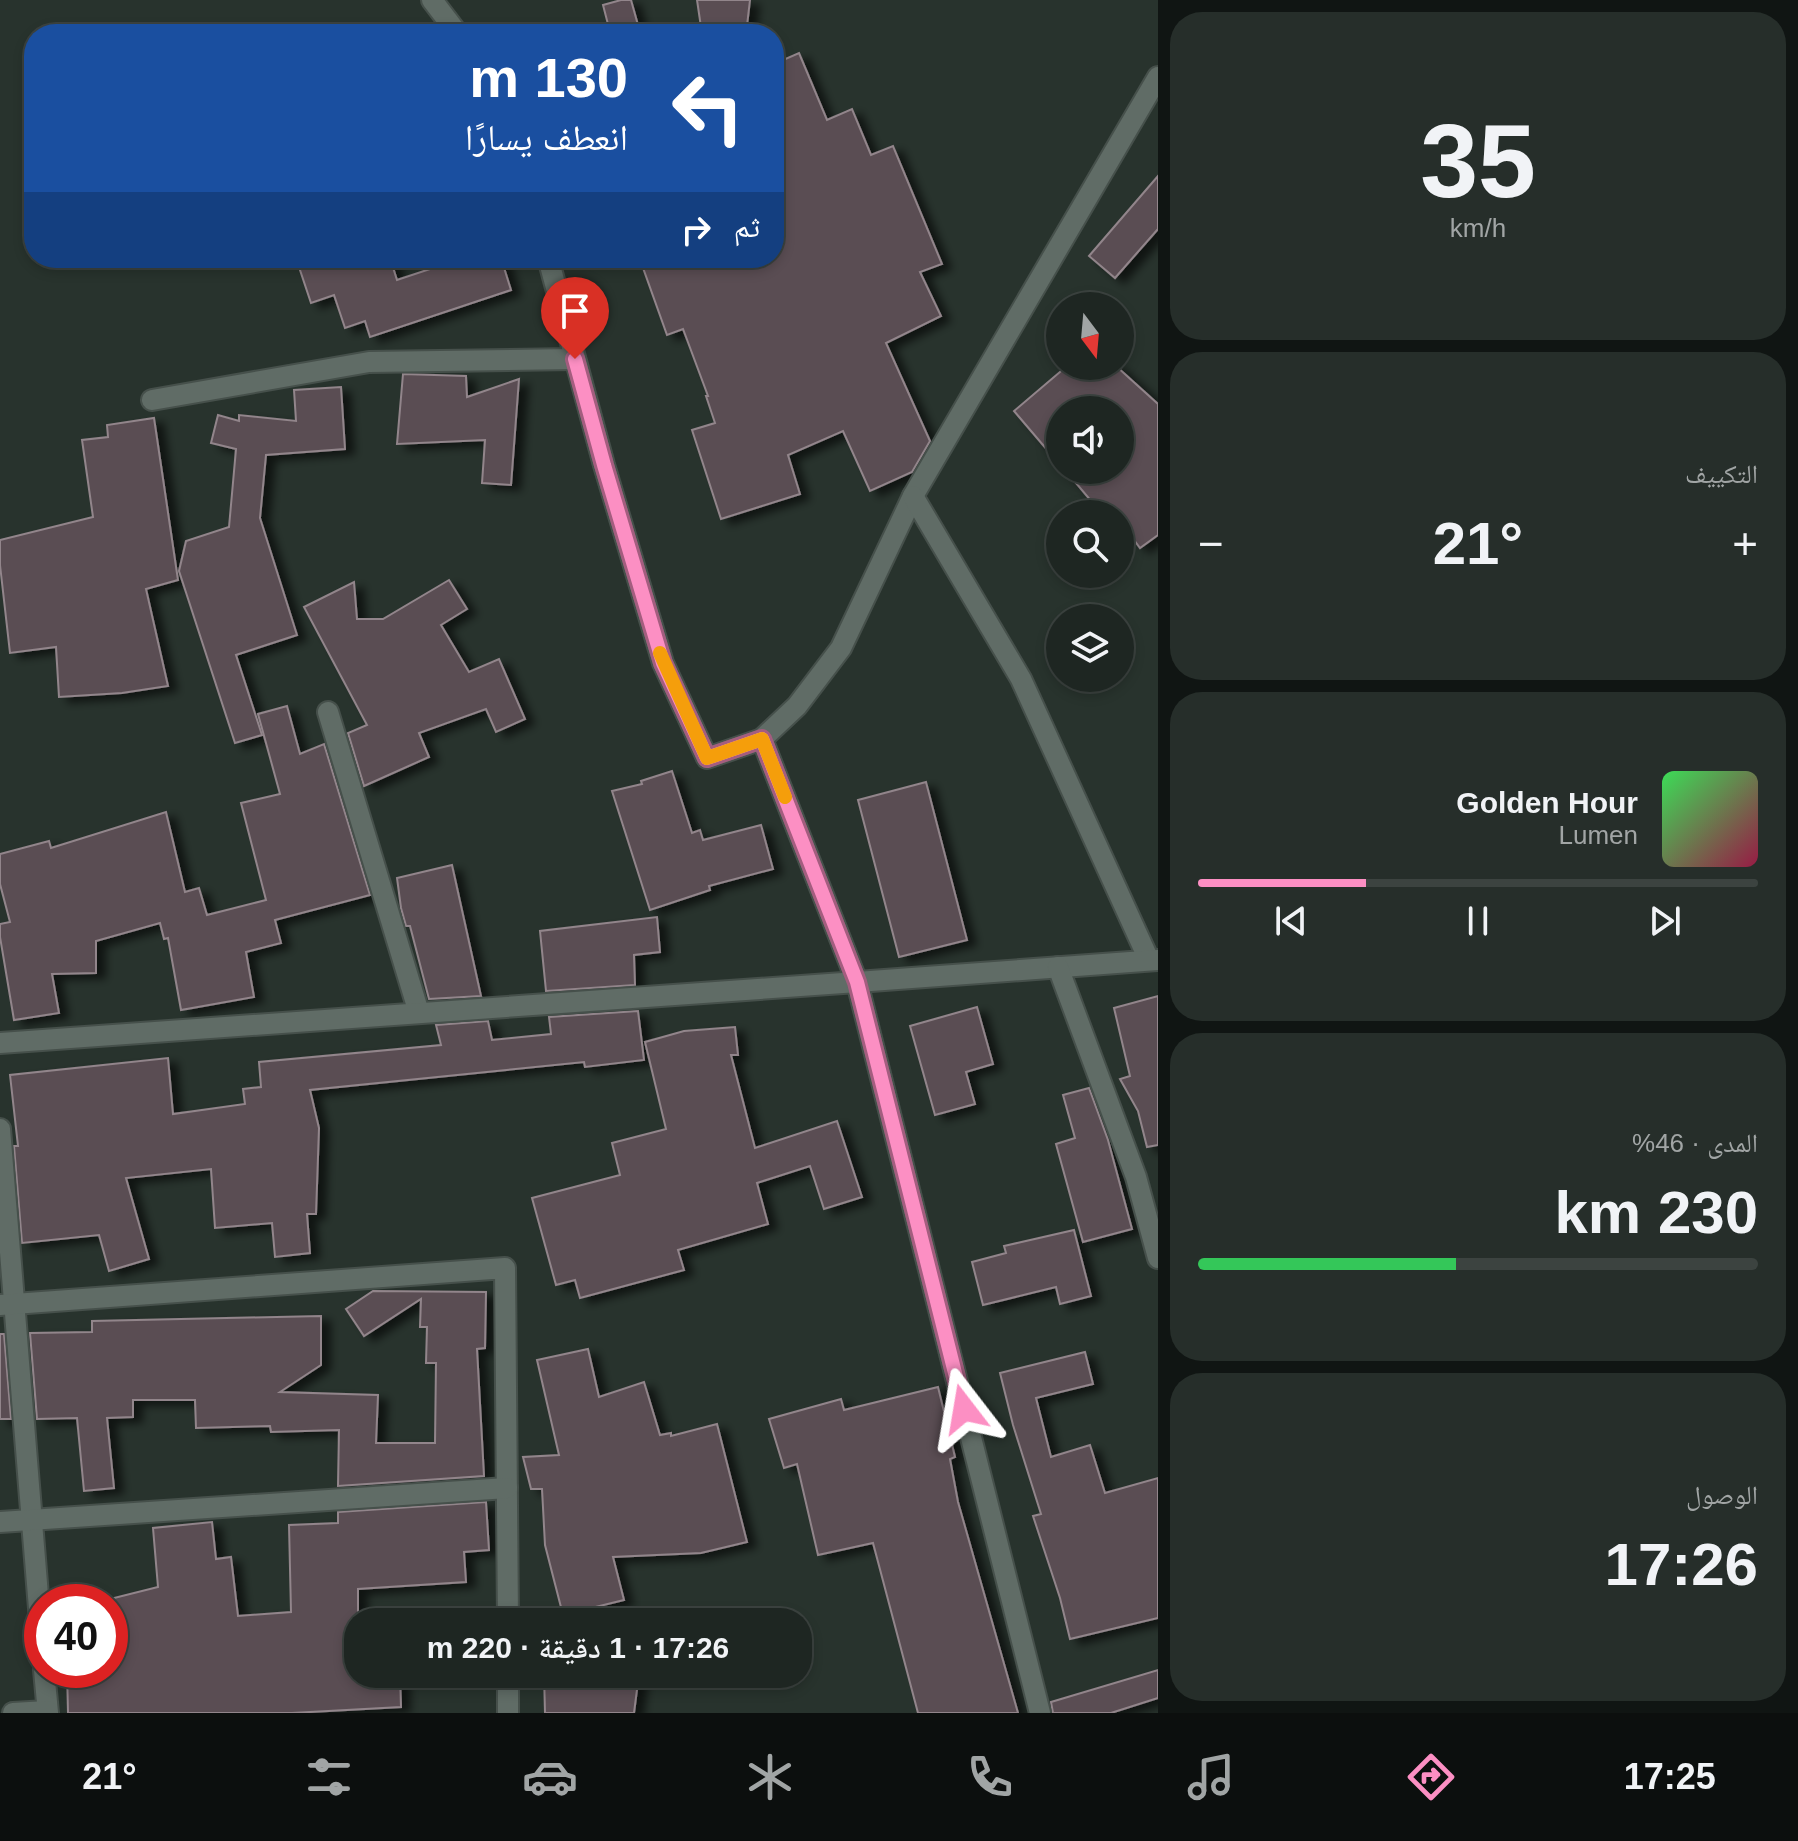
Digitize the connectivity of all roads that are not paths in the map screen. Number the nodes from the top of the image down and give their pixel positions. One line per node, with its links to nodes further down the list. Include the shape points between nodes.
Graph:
1 (432, 0): 2 (street)
2 (450, 24)
3 (1158, 77): 7 (street)
4 (551, 268): 5 (street)
5 (575, 359): 6 (street, via 369,362); 9 (street, via 663,663 707,758)
6 (152, 400)
7 (913, 496): 9 (street, via 841,648 797,706); 10 (street, via 1021,679)
8 (328, 712): 13 (street)
9 (762, 739): 12 (street)
10 (1153, 960): 11 (street)
11 (1058, 967): 12 (street); 16 (street, via 1136,1177)
12 (857, 982): 13 (street); 28 (street)
13 (419, 1013): 14 (street)
14 (0, 1043)
15 (0, 1129): 17 (street)
16 (1158, 1258)
17 (7, 1305): 18 (street, via 505,1268); 19 (street)
18 (507, 1488): 19 (street); 22 (street)
19 (32, 1520): 20 (street); 21 (street)
20 (0, 1522)
21 (37, 1584)
22 (508, 1608)
23 (46, 1688): 25 (street)
24 (508, 1688): 27 (street)
25 (48, 1712): 26 (street)
26 (13, 1713)
27 (508, 1713)
28 (1040, 1713)

